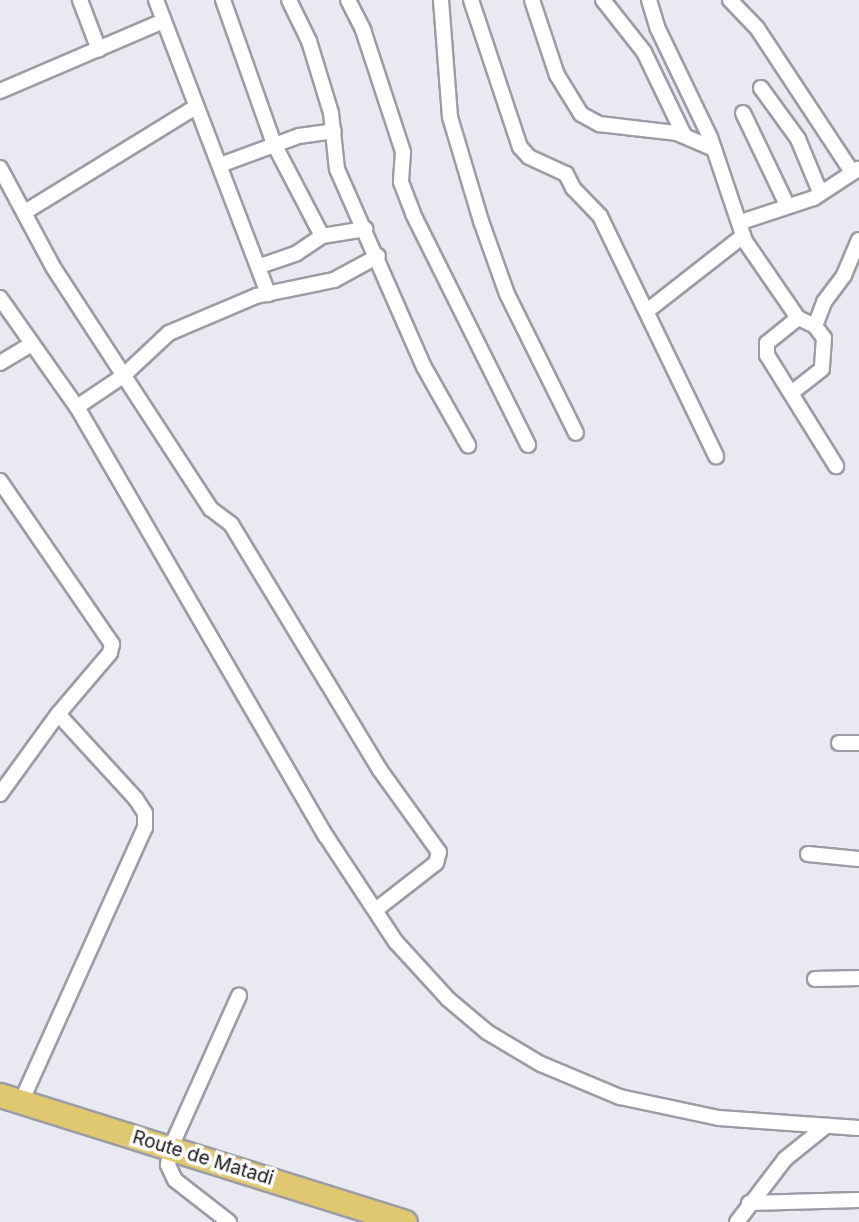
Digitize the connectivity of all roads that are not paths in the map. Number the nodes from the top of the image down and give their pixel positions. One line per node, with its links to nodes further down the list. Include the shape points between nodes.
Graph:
1 (80, 0): 13 (street)
2 (156, 0): 12 (street)
3 (223, 0): 20 (street)
4 (289, 0): 18 (street, via 314,56)
5 (348, 0): 46 (street, via 363,30 403,152 401,182 413,214)
6 (441, 0): 44 (street, via 450,117 473,196 507,294)
7 (471, 0): 36 (street, via 520,147 529,157 566,174 600,216)
8 (532, 0): 19 (street, via 557,75 581,114 598,124)
9 (603, 0): 19 (street, via 644,52)
10 (649, 0): 21 (street)
11 (730, 0): 24 (street, via 757,28)
12 (163, 21): 13 (street); 16 (street)
13 (99, 50): 15 (street)
14 (761, 88): 25 (street, via 798,139)
15 (0, 91)
16 (194, 108): 22 (street); 27 (street)
17 (743, 113): 26 (street)
18 (334, 131): 20 (street); 28 (street, via 337,169)
19 (684, 135): 21 (street)
20 (274, 144): 22 (street); 30 (street)
21 (714, 149): 29 (street)
22 (220, 165): 33 (street)
23 (0, 167): 27 (street)
24 (856, 170): 25 (street)
25 (820, 192): 26 (street)
26 (787, 205): 29 (street)
27 (25, 212): 41 (street, via 45,254)
28 (365, 229): 30 (street); 32 (street)
29 (742, 229): 36 (street); 37 (street)
30 (322, 236): 33 (street, via 298,253)
31 (859, 240): 38 (street, via 844,275 824,302)
32 (378, 256): 34 (street, via 334,280); 45 (street, via 424,367)
33 (260, 266): 34 (street)
34 (268, 294): 41 (street, via 169,333)
35 (0, 298): 39 (street)
36 (647, 311): 47 (street)
37 (797, 318): 38 (street); 42 (street, via 766,346 773,368)
38 (816, 326): 42 (street, via 826,346 824,364 818,375)
39 (30, 345): 40 (street); 43 (street)
40 (0, 363)
41 (124, 376): 43 (street); 56 (street, via 211,509 231,524 380,770 439,852 436,863)
42 (790, 393): 48 (street)
43 (77, 407): 56 (street, via 326,836)
44 (576, 433)
45 (468, 445)
46 (528, 445)
47 (716, 456)
48 (836, 466)
49 (0, 481): 50 (street, via 110,636 110,653)
50 (58, 714): 53 (street); 60 (street, via 136,799 145,813 145,828)
51 (839, 743): 52 (street)
52 (859, 743)
53 (0, 794)
54 (808, 854): 55 (street)
55 (859, 859)
56 (377, 909): 61 (street, via 396,942 448,999 486,1032 541,1064 620,1097 651,1104 719,1118)
57 (859, 978): 58 (street)
58 (815, 979)
59 (239, 996): 63 (street)
60 (10, 1099): 63 (highway, Route de Matadi)
61 (826, 1126): 62 (street); 65 (street, via 793,1150)
62 (859, 1128)
63 (171, 1147): 66 (street, via 169,1172); 67 (highway, Route de Matadi)
64 (859, 1200): 65 (street)
65 (749, 1203): 68 (street)
66 (229, 1222)
67 (405, 1222)
68 (737, 1222)

